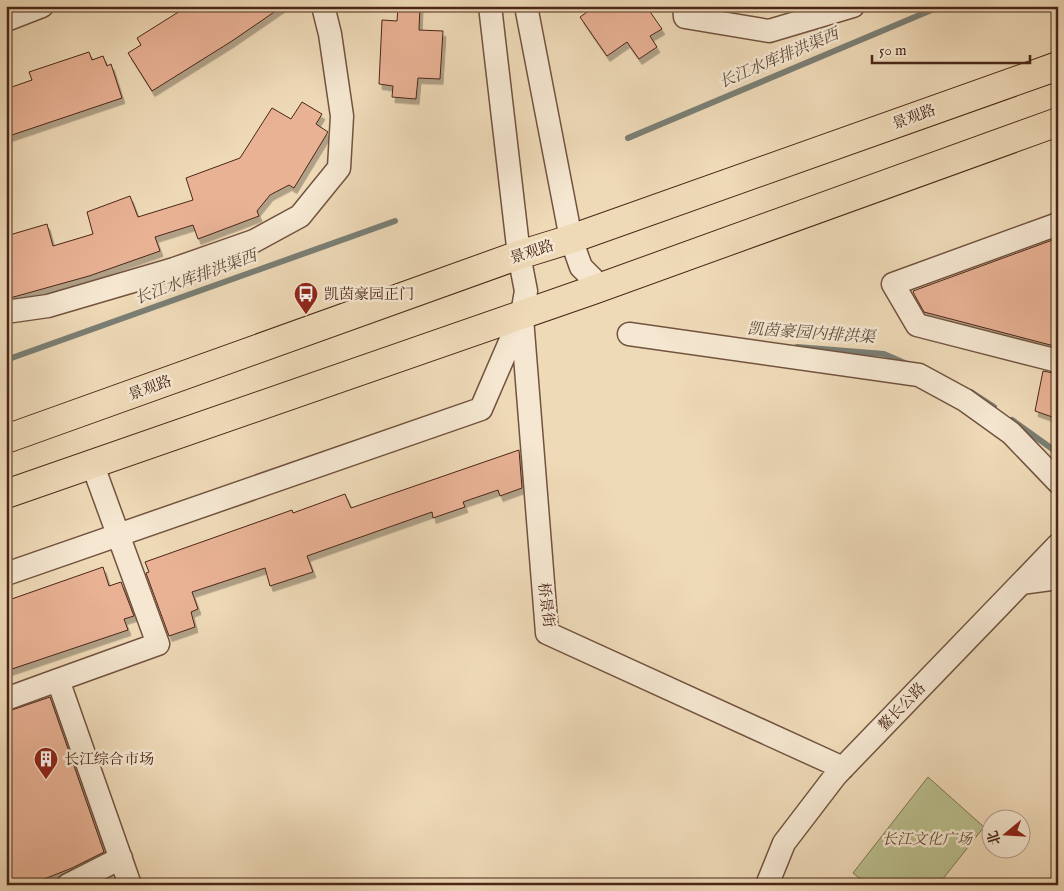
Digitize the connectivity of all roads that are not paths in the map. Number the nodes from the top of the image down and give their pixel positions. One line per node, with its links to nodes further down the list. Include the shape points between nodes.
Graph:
1 (42, 6): 7 (street)
2 (322, 6): 14 (street, via 330,34 342,116 339,168 300,216 254,241 174,269)
3 (490, 6): 12 (street)
4 (526, 6): 11 (street)
5 (684, 6): 6 (street, via 685,17 769,31)
6 (854, 6)
7 (6, 20)
8 (1058, 66): 11 (main road, 景观路)
9 (1058, 122): 13 (main road)
10 (1058, 224): 19 (street, via 893,284 917,325)
11 (571, 239): 12 (main road, 景观路); 13 (street, via 581,267)
12 (519, 255): 16 (street, via 526,291); 20 (main road, 景观路)
13 (601, 287): 16 (main road)
14 (48, 306): 15 (street); 17 (street)
15 (6, 312)
16 (522, 314): 21 (main road); 24 (street, via 480,409); 31 (street, 桥景街, via 547,632)
17 (6, 324)
18 (629, 334): 22 (street, via 919,375 965,400 1011,433)
19 (1058, 361)
20 (6, 439)
21 (92, 463): 23 (main road); 24 (street)
22 (1058, 482)
23 (6, 494)
24 (118, 534): 26 (street); 29 (street, via 158,644)
25 (1058, 545): 28 (street, 鳌长公路)
26 (6, 574)
27 (1058, 578): 28 (street)
28 (1021, 583): 31 (street, 鳌长公路)
29 (58, 680): 30 (street); 32 (street)
30 (6, 698)
31 (843, 768): 35 (street, 鳌长公路, via 784,844)
32 (121, 858): 33 (street); 34 (street)
33 (68, 885)
34 (130, 885)
35 (767, 885)

